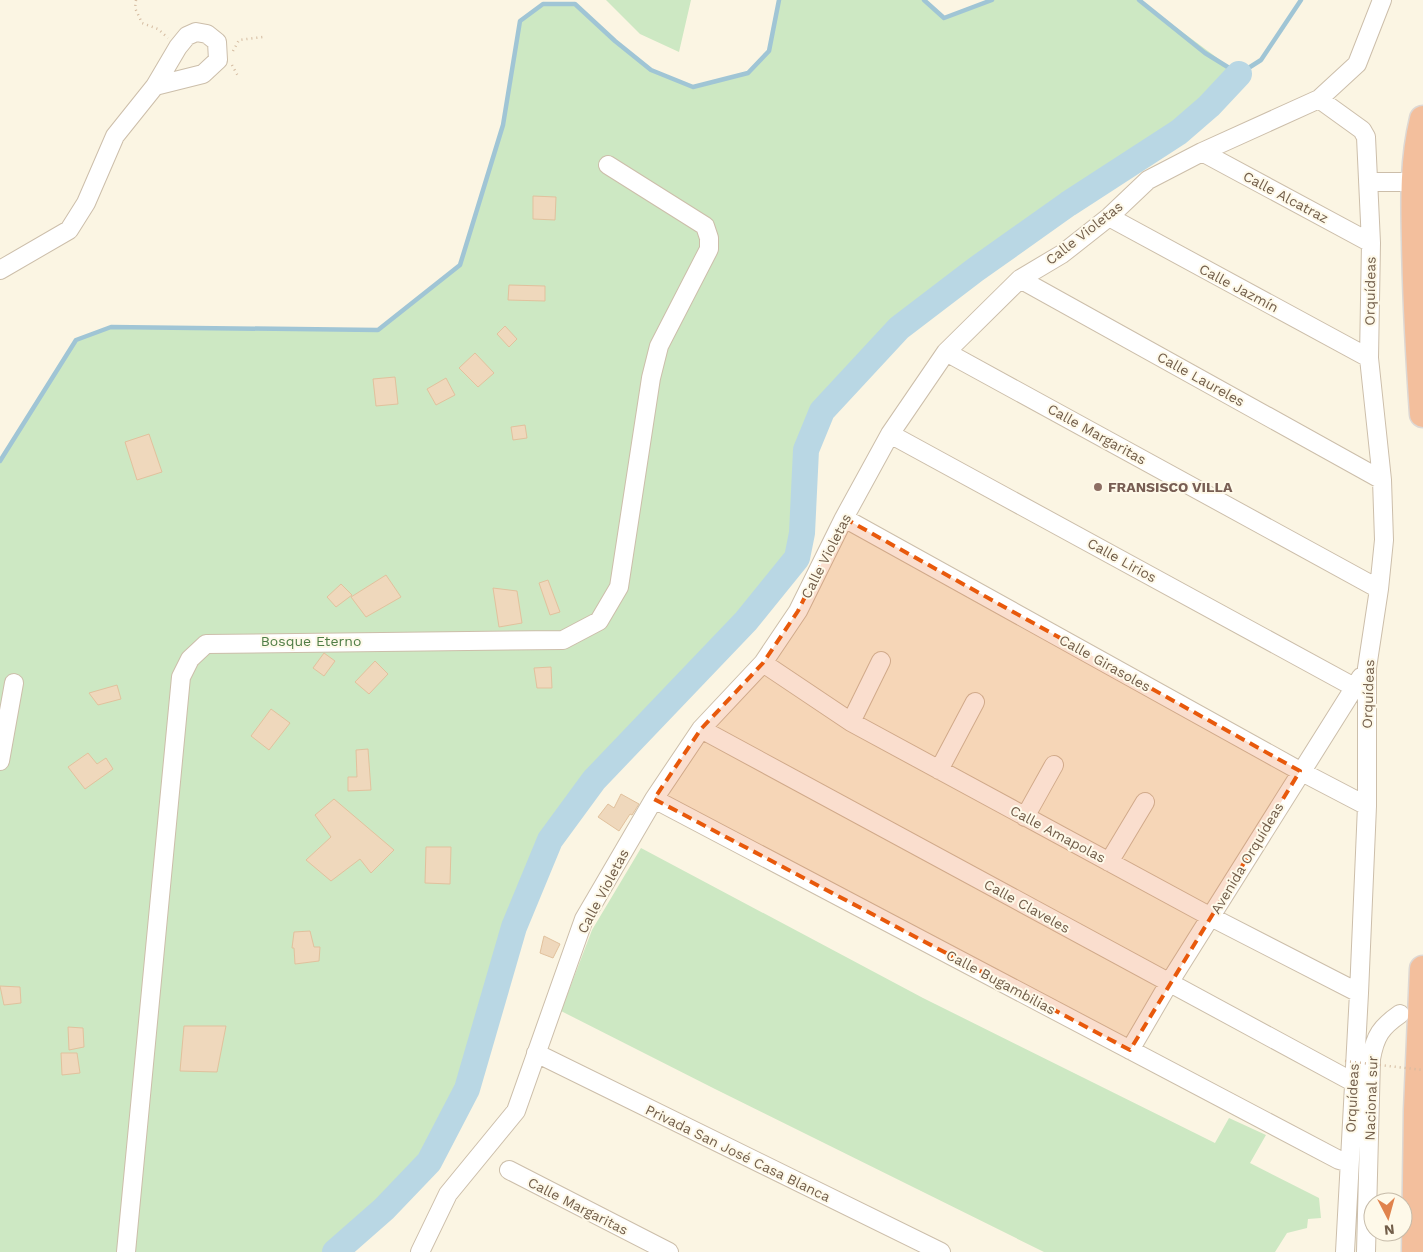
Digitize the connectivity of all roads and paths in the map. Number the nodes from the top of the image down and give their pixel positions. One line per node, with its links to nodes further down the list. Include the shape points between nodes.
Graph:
1 (136, 0): 4 (path, via 135,8 142,23 158,30)
2 (1382, 0): 7 (street, Calle Violetas, via 1357,64)
3 (263, 37): 5 (path, via 239,40)
4 (178, 47): 6 (street); 6 (street, via 187,36 196,32 208,34 217,42 218,60 203,74)
5 (232, 52)
6 (155, 86): 15 (street, via 115,136 86,203 69,230)
7 (1319, 99): 9 (street, Calle Violetas); 11 (street, Orquídeas, via 1362,130 1366,137)
8 (1423, 119): 12 (highway)
9 (1202, 152): 13 (street, Calle Violetas, via 1148,180); 14 (street, Calle Alcatraz)
10 (608, 165): 54 (street, via 705,226 709,249 659,346 651,378 619,586 599,620 563,640 206,644 190,659 181,678)
11 (1368, 182): 12 (street); 14 (street, Orquídeas)
12 (1414, 182): 19 (highway, via 1416,304)
13 (1109, 217): 16 (street, Calle Violetas, via 1062,254); 18 (street, Calle Jazmín)
14 (1371, 243): 18 (street, Orquídeas)
15 (0, 270)
16 (1020, 279): 17 (street, Calle Violetas); 21 (street, Calle Laureles)
17 (946, 352): 20 (street, Calle Violetas); 23 (street, Calle Margaritas)
18 (1369, 358): 21 (street, Orquídeas)
19 (1423, 414)
20 (890, 434): 22 (street, Calle Violetas); 28 (street, Calle Lirios)
21 (1382, 480): 23 (street, Orquídeas, via 1384,540)
22 (844, 518): 25 (street, Calle Violetas, via 798,611); 35 (street, Calle Girasoles)
23 (1379, 589): 26 (street, Orquídeas)
24 (881, 661): 30 (street)
25 (763, 663): 30 (street, Calle Amapolas); 31 (street, Calle Violetas)
26 (1367, 668): 28 (street, Avenida Orquídeas); 38 (street, Orquídeas)
27 (14, 682): 32 (street)
28 (1354, 686): 35 (street, Avenida Orquídeas)
29 (975, 702): 34 (street)
30 (851, 722): 34 (street, Calle Amapolas)
31 (701, 729): 36 (street, Calle Violetas); 43 (street, Calle Claveles)
32 (0, 761)
33 (1054, 765): 39 (street)
34 (939, 770): 39 (street, Calle Amapolas)
35 (1300, 771): 38 (street, Calle Girasoles); 41 (street, Avenida Orquídeas)
36 (654, 799): 46 (street, Calle Bugambilias); 47 (street, Calle Violetas, via 584,919)
37 (1144, 802): 40 (street)
38 (1367, 806): 44 (street, Orquídeas)
39 (1025, 817): 40 (street, Calle Amapolas)
40 (1109, 862): 41 (street, Calle Amapolas)
41 (1211, 917): 43 (street, Avenida Orquídeas); 44 (street, Calle Amapolas)
42 (1423, 969): 60 (highway, via 1417,1110)
43 (1168, 983): 46 (street, Avenida Orquídeas); 50 (street, Calle Claveles)
44 (1359, 993): 50 (street, Orquídeas)
45 (1400, 1014): 59 (street, Nacional sur, via 1386,1024 1374,1044 1371,1059)
46 (1130, 1050): 51 (street, Calle Bugambilias)
47 (536, 1053): 55 (street, Calle Violetas, via 516,1111 448,1194); 57 (street, Privada San José Casa Blanca)
48 (1346, 1061): 49 (path, bridge)
49 (1423, 1070)
50 (1353, 1082): 51 (street, Orquídeas)
51 (1348, 1164): 58 (street, Orquídeas)
52 (509, 1170): 53 (street, Calle Margaritas)
53 (644, 1247): 56 (street, Calle Margaritas)
54 (126, 1252)
55 (420, 1252)
56 (669, 1252)
57 (941, 1252)
58 (1345, 1252)
59 (1366, 1252)
60 (1416, 1252)

